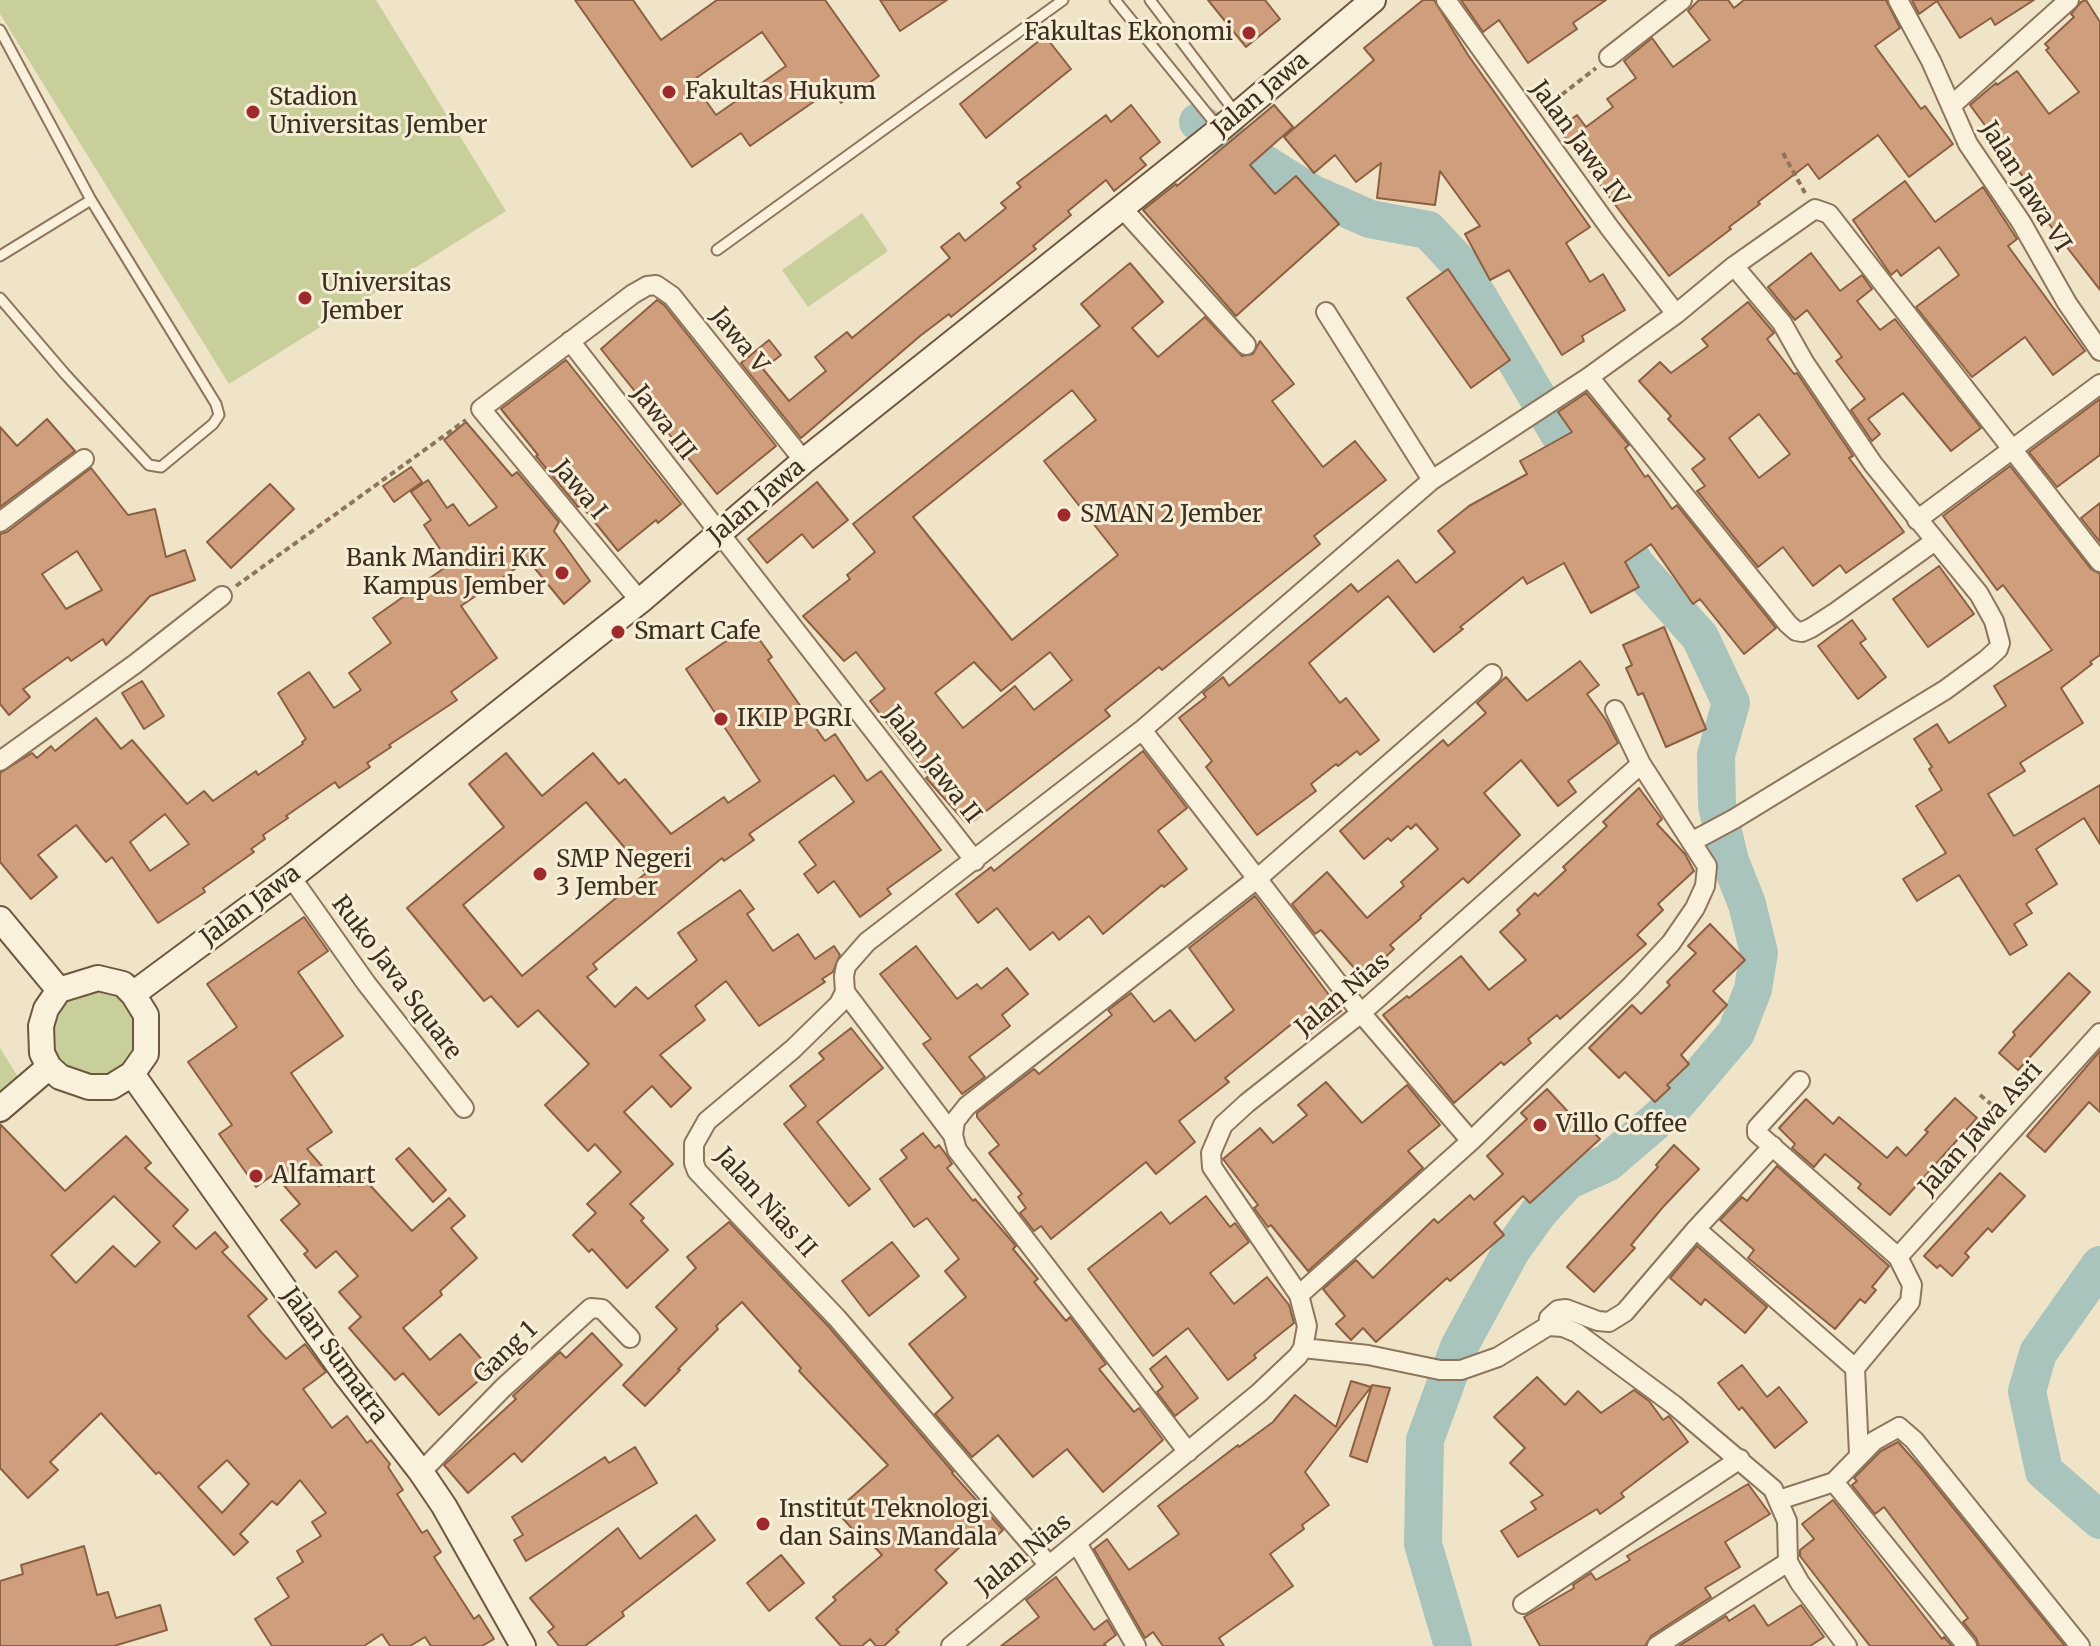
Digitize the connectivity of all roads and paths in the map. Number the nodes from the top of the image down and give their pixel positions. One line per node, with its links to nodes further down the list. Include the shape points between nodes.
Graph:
1 (1063, 0): 18 (lane)
2 (1115, 0): 13 (lane)
3 (1150, 0): 13 (lane)
4 (1373, 0): 13 (main road, Jalan Jawa)
5 (1446, 0): 12 (street, Jalan Jawa IV)
6 (1682, 0): 10 (street)
7 (1898, 0): 11 (street, Jalan Jawa VI)
8 (2056, 4): 11 (street)
9 (0, 30): 15 (lane)
10 (1609, 57): 12 (path)
11 (1952, 105): 26 (street, Jalan Jawa VI, via 1968,144)
12 (1531, 117): 23 (street, Jalan Jawa IV)
13 (1222, 128): 16 (main road, Jalan Jawa)
14 (1783, 153): 17 (path)
15 (91, 200): 19 (lane); 21 (lane, via 216,404 219,415 213,424 161,467 149,465)
16 (1122, 208): 25 (street); 32 (main road, Jalan Jawa)
17 (1815, 209): 20 (street, Jalan Jawa II); 30 (street, via 1829,214)
18 (717, 250)
19 (0, 256)
20 (1734, 266): 23 (street, Jalan Jawa II); 34 (street, via 1782,323 1865,453)
21 (0, 298)
22 (1326, 312): 33 (street)
23 (1676, 314): 27 (street, Jalan Jawa II)
24 (570, 341): 29 (street); 32 (street, Jawa V, via 651,285 668,292); 36 (street, Jawa III)
25 (1246, 345)
26 (2100, 351)
27 (1589, 377): 33 (street, Jalan Jawa II); 37 (street, via 1796,631 1836,612)
28 (2100, 384): 30 (street)
29 (481, 409): 39 (path); 40 (street, Jawa I)
30 (2011, 449): 34 (street); 38 (street)
31 (84, 459): 35 (street)
32 (804, 461): 36 (main road, Jalan Jawa)
33 (1432, 480): 43 (street, Jalan Jawa II)
34 (1917, 520): 37 (street)
35 (0, 522)
36 (719, 533): 40 (main road, Jalan Jawa); 47 (street, Jalan Jawa II)
37 (1935, 541): 46 (street, via 1979,594 1999,637 1998,649 1945,690)
38 (2100, 562)
39 (222, 596): 44 (street)
40 (640, 601): 48 (main road, Jalan Jawa)
41 (1492, 674): 49 (street)
42 (1615, 710): 45 (street)
43 (1142, 730): 47 (street, Jalan Jawa II); 49 (street)
44 (0, 761)
45 (1641, 764): 46 (street); 54 (street, Jalan Nias)
46 (1701, 837): 64 (street, via 1705,886 1684,927 1631,986)
47 (975, 861): 52 (street, Jalan Nias II, via 857,952 844,972)
48 (291, 877): 53 (main road, Jalan Jawa); 60 (street, Ruko Java Square)
49 (1258, 878): 54 (street); 63 (street, via 967,1106 955,1121)
50 (0, 919): 51 (main road)
51 (59, 990): 53 (main road, via 98,978 123,984); 56 (main road, via 41,1026 42,1053)
52 (845, 992): 63 (street); 81 (street, Jalan Nias II, via 826,1018 707,1121 694,1144 694,1163 837,1318)
53 (133, 994): 57 (main road, via 146,1015 147,1032 146,1054)
54 (1361, 1013): 64 (street); 68 (street, Jalan Nias, via 1231,1116 1211,1153 1214,1172)
55 (2100, 1033): 62 (street, Jalan Jawa Asri)
56 (49, 1067): 57 (main road, via 60,1077 89,1087 111,1087); 61 (main road)
57 (132, 1074): 76 (main road, Jalan Sumatra)
58 (1800, 1081): 65 (street, via 1757,1128)
59 (1980, 1095): 62 (path)
60 (464, 1108)
61 (0, 1109)
62 (2015, 1124): 67 (street, Jalan Jawa Asri)
63 (953, 1135): 73 (street, via 957,1150)
64 (1471, 1141): 68 (street)
65 (1773, 1146): 66 (street); 67 (street)
66 (1696, 1229): 69 (street, via 1616,1319 1598,1321 1566,1309 1553,1313); 72 (street)
67 (1898, 1257): 72 (street, via 1912,1285 1910,1302)
68 (1299, 1295): 71 (street, Jalan Nias, via 1306,1315)
69 (1548, 1326): 71 (street, via 1498,1357 1461,1370); 75 (street, via 1563,1327 1602,1350)
70 (630, 1338): 76 (street, Gang 1, via 602,1309 591,1308)
71 (1303, 1348): 73 (street, Jalan Nias)
72 (1855, 1368): 74 (street)
73 (1188, 1452): 79 (street, Jalan Nias)
74 (1859, 1454): 77 (street); 89 (street, via 1894,1428 1906,1430)
75 (1740, 1459): 78 (street); 82 (street)
76 (421, 1472): 84 (main road, Jalan Sumatra)
77 (1834, 1482): 78 (street); 88 (street)
78 (1779, 1500): 80 (street, via 1787,1521)
79 (1077, 1543): 81 (street, Jalan Nias); 86 (street)
80 (1788, 1562): 83 (street); 87 (street)
81 (1048, 1564): 85 (street, Jalan Nias)
82 (1523, 1604)
83 (1842, 1645)
84 (523, 1646)
85 (951, 1646)
86 (1136, 1646)
87 (1657, 1646)
88 (1967, 1646)
89 (2080, 1646)

